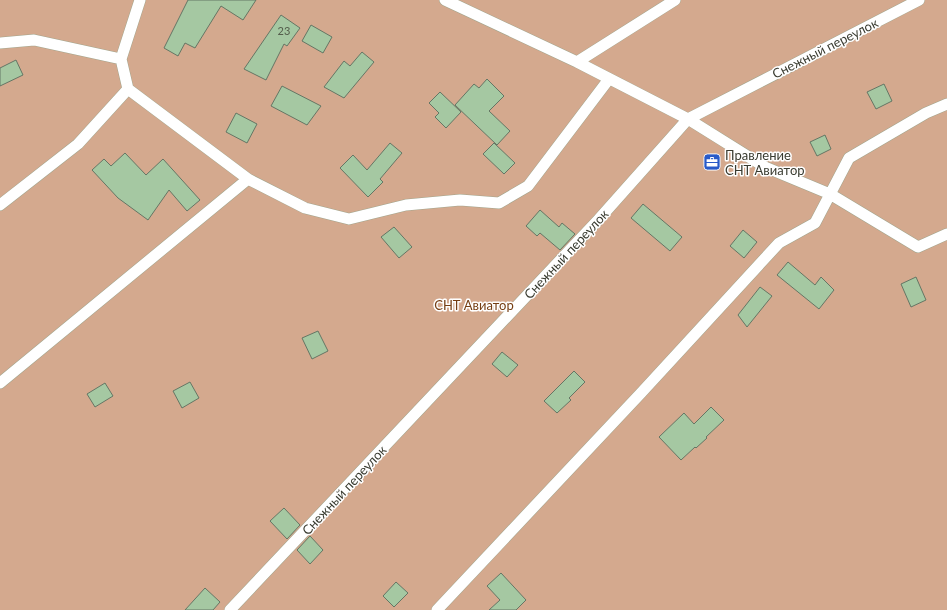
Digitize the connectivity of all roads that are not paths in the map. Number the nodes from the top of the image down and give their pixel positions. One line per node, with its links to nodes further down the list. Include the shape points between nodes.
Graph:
1 (140, 0): 6 (lane)
2 (445, 0): 7 (lane)
3 (675, 0): 7 (lane)
4 (919, 0): 11 (lane, Снежный переулок)
5 (0, 43): 6 (lane, via 34,40)
6 (121, 58): 9 (lane)
7 (577, 62): 8 (lane)
8 (609, 78): 11 (lane); 12 (lane, via 528,186 499,203 460,200 406,205 349,219 306,208)
9 (128, 89): 12 (lane); 14 (lane, via 78,144)
10 (947, 104): 13 (lane, via 926,113 849,158)
11 (688, 119): 13 (lane, via 765,167); 17 (lane, Снежный переулок, via 599,220)
12 (248, 179): 16 (lane)
13 (830, 194): 15 (lane, via 918,247); 18 (lane, via 815,223 779,243)
14 (0, 206)
15 (947, 234)
16 (0, 383)
17 (230, 610)
18 (437, 610)

